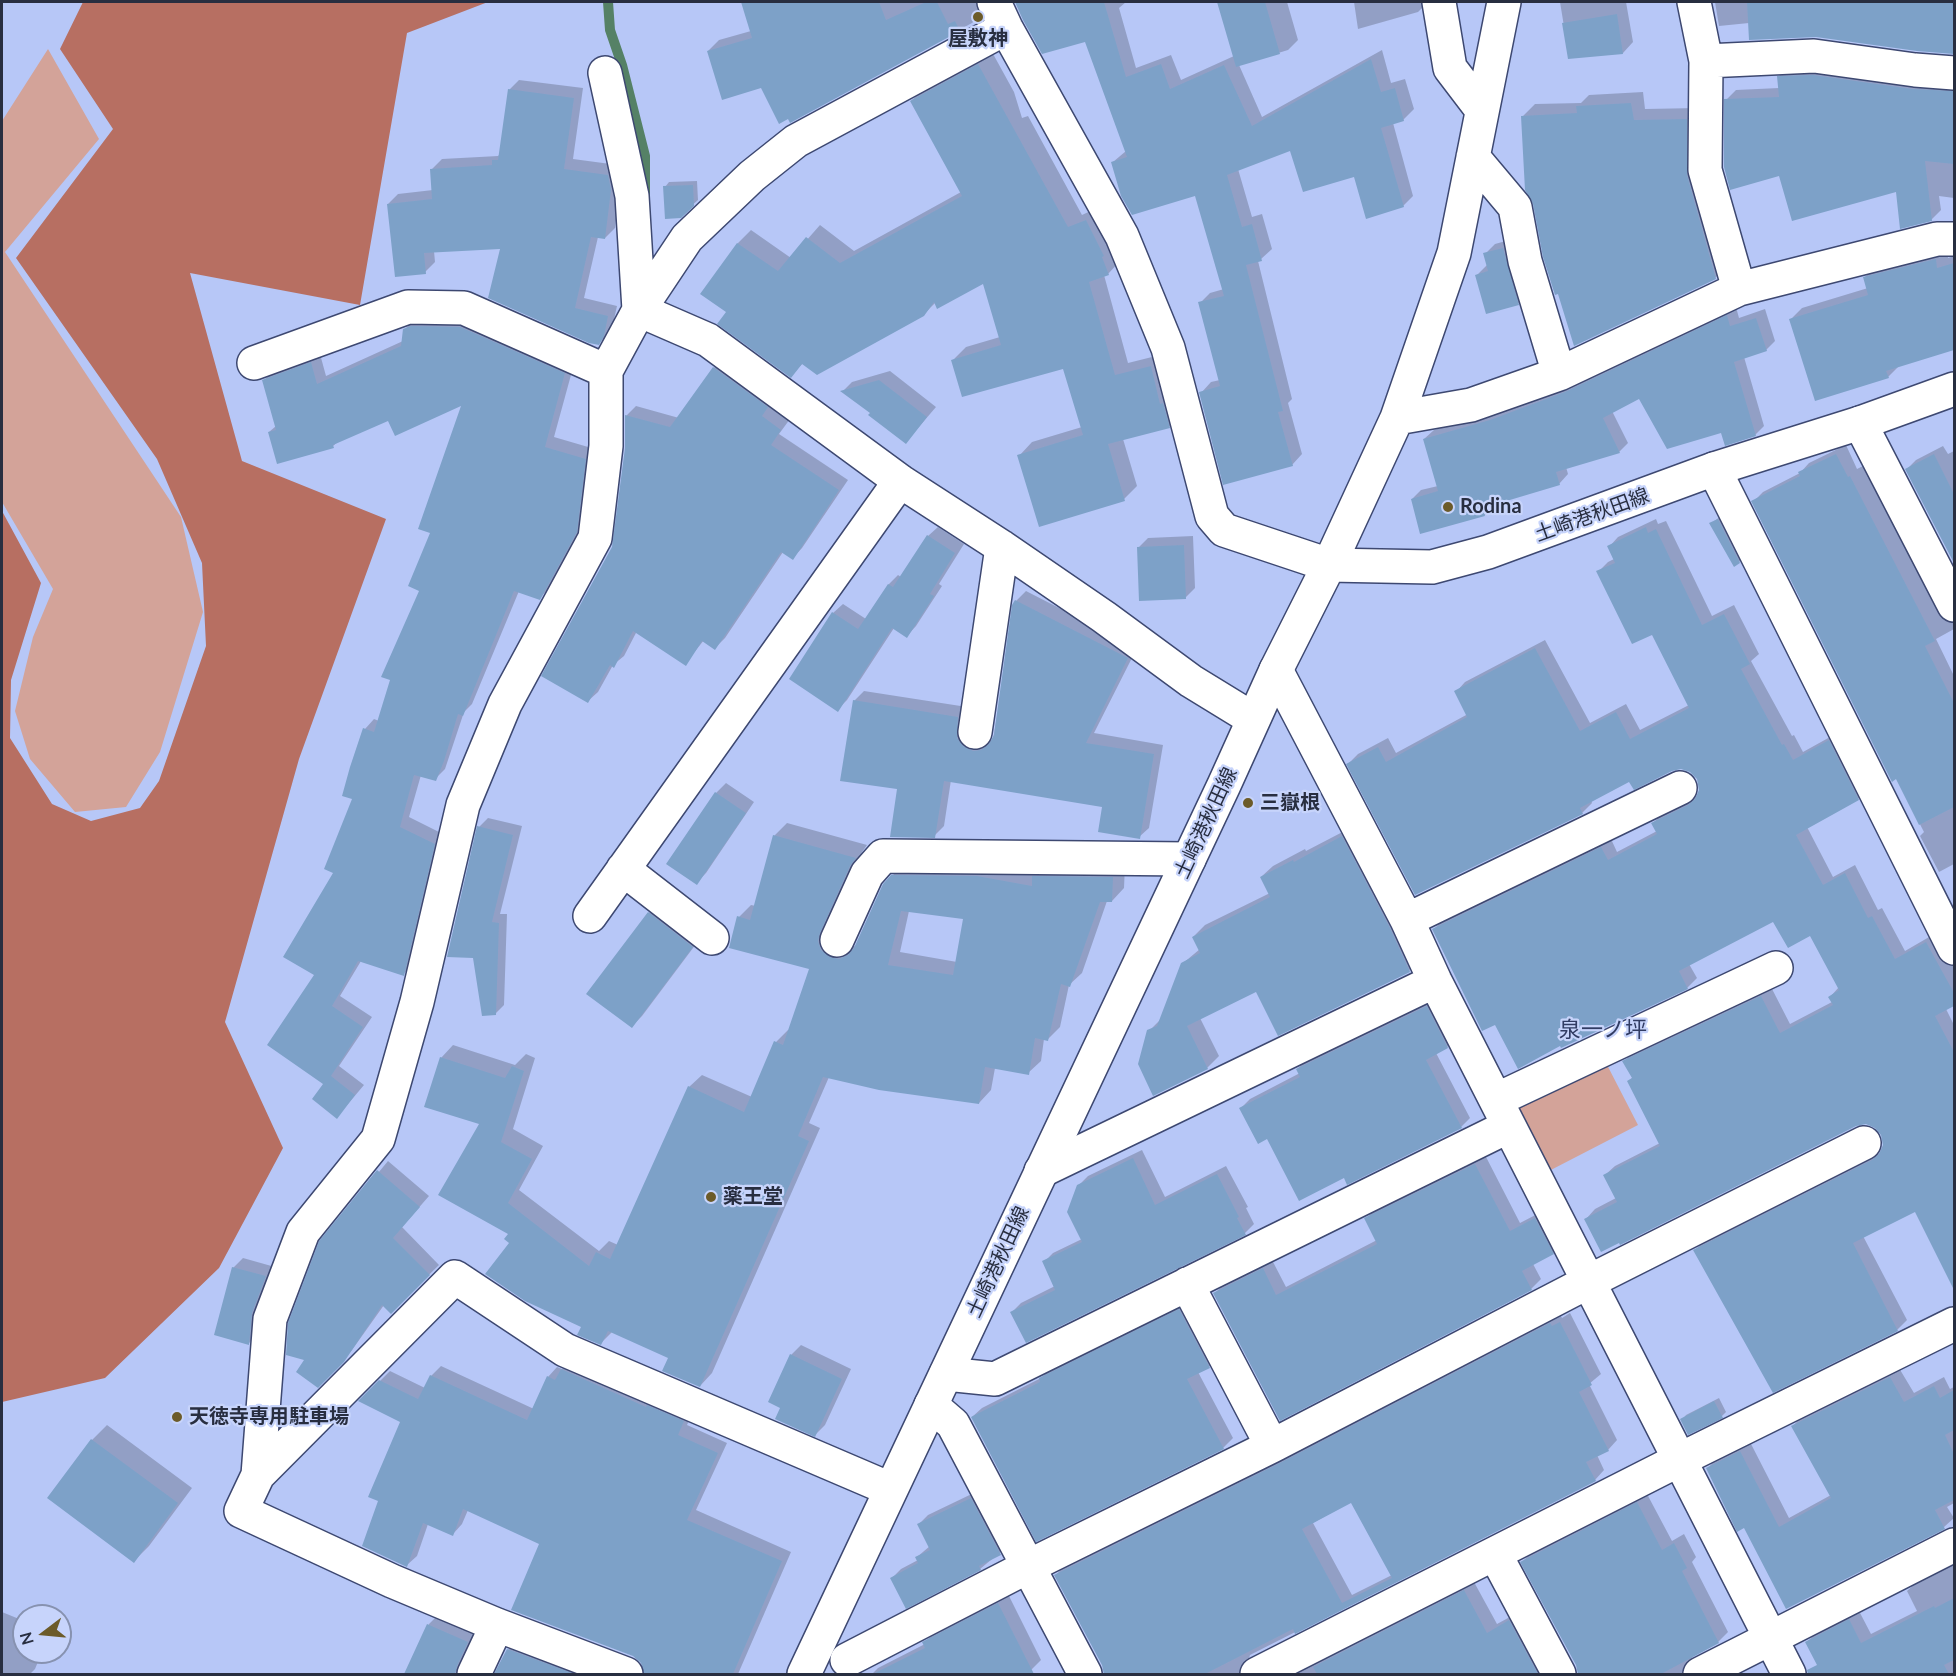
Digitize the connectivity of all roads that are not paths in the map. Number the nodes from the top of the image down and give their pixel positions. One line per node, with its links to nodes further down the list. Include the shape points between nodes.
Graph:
1 (1439, 2): 8 (street, via 1450,69)
2 (1504, 2): 8 (street)
3 (1694, 2): 5 (street)
4 (1000, 15): 12 (street, via 796,141 752,176 687,238); 22 (street, via 1122,236 1168,348 1212,516 1224,530)
5 (1706, 61): 7 (street, via 1814,56); 11 (street, via 1705,170)
6 (605, 73): 12 (street, via 632,196)
7 (1954, 73)
8 (1482, 110): 9 (street)
9 (1473, 157): 15 (street, via 1515,207 1525,261); 17 (street, via 1454,253)
10 (1954, 239): 11 (street, via 1937,239)
11 (1739, 289): 15 (street)
12 (639, 310): 14 (street); 20 (street, via 708,340)
13 (254, 363): 14 (street, via 408,307 464,308)
14 (606, 371): 47 (street, via 606,446 595,538 505,704 463,805 417,1002 378,1139 303,1232 270,1319)
15 (1558, 374): 17 (street, via 1471,405)
16 (1954, 389): 18 (street, 土崎港秋田線)
17 (1397, 418): 22 (street)
18 (1860, 423): 19 (street, 土崎港秋田線); 23 (street)
19 (1714, 469): 22 (street, 土崎港秋田線, via 1488,552 1432,567); 34 (street)
20 (900, 481): 21 (street); 29 (street)
21 (1002, 547): 25 (street, via 1191,681); 26 (street)
22 (1329, 565): 24 (street, 土崎港秋田線)
23 (1954, 605)
24 (1276, 670): 25 (street, 土崎港秋田線); 31 (street)
25 (1253, 719): 28 (street, 土崎港秋田線)
26 (975, 732)
27 (1680, 788): 31 (street)
28 (1189, 859): 33 (street, via 883,856 867,874); 39 (street, 土崎港秋田線)
29 (623, 870): 30 (street); 32 (street)
30 (590, 916)
31 (1407, 920): 36 (street)
32 (712, 938)
33 (837, 940)
34 (1954, 948)
35 (1776, 968): 37 (street)
36 (1435, 981): 37 (street); 39 (street)
37 (1503, 1113): 40 (street); 41 (street)
38 (1864, 1143): 40 (street)
39 (1041, 1171): 43 (street, 土崎港秋田線)
40 (1588, 1282): 45 (street); 46 (street)
41 (1187, 1284): 43 (street, via 995,1379); 45 (street)
42 (1954, 1324): 46 (street)
43 (946, 1374): 44 (street, 土崎港秋田線)
44 (931, 1405): 48 (street, 土崎港秋田線); 51 (street, via 953,1424)
45 (1272, 1446): 51 (street)
46 (1679, 1460): 50 (street); 54 (street)
47 (258, 1475): 48 (street, via 455,1277 566,1350); 52 (street, via 241,1511)
48 (890, 1489): 53 (street, 土崎港秋田線)
49 (1954, 1545): 54 (street)
50 (1495, 1554): 55 (street); 62 (street)
51 (1029, 1566): 56 (street); 60 (street)
52 (497, 1625): 57 (street); 58 (street)
53 (824, 1631): 56 (street); 59 (street, 土崎港秋田線)
54 (1771, 1640): 63 (street); 64 (street)
55 (1303, 1664): 61 (street)
56 (851, 1667)
57 (474, 1674)
58 (626, 1674)
59 (804, 1674)
60 (1085, 1674)
61 (1257, 1674)
62 (1559, 1674)
63 (1700, 1674)
64 (1789, 1674)

